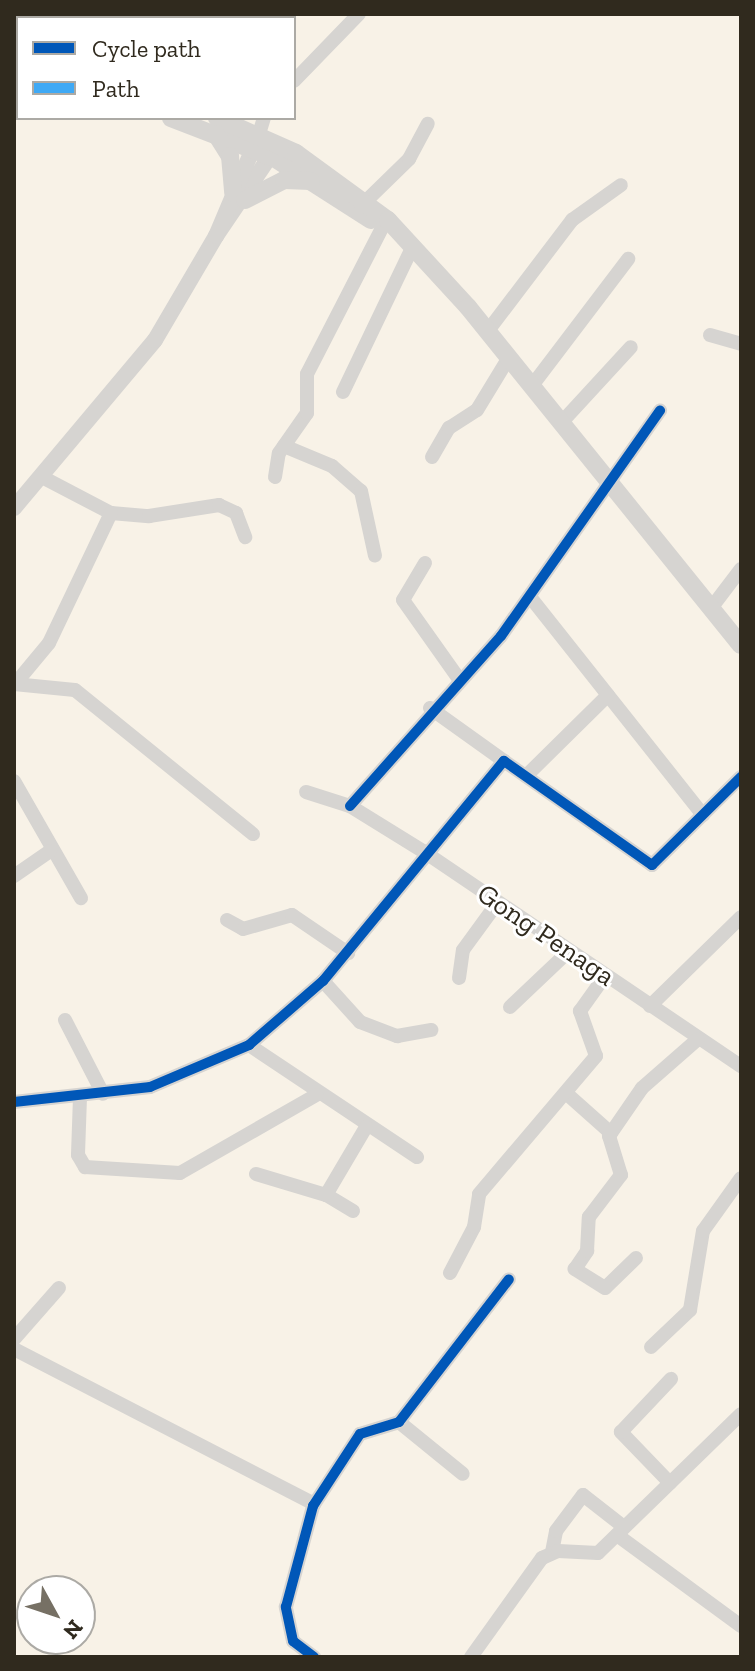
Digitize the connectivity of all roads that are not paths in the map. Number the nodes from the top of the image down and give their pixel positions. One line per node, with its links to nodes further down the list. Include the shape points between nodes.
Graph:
1 (359, 14): 2 (street)
2 (296, 79)
3 (182, 120): 5 (main road)
4 (428, 124): 11 (street, via 409,159)
5 (216, 126): 6 (main road); 10 (main road)
6 (259, 134): 7 (main road); 10 (street)
7 (275, 150): 8 (main road); 10 (street); 11 (main road)
8 (314, 181): 10 (main road, via 284,180); 12 (main road)
9 (621, 185): 15 (street, via 572,220)
10 (239, 196): 26 (street, via 137,366)
11 (365, 202): 12 (main road)
12 (389, 230): 13 (main road); 24 (street, via 307,374 307,413)
13 (412, 248): 15 (main road); 21 (street)
14 (628, 259): 20 (street)
15 (487, 332): 19 (main road)
16 (710, 335): 17 (street)
17 (741, 344)
18 (631, 347): 23 (street)
19 (508, 359): 20 (main road); 25 (street, via 477,410 449,428)
20 (531, 387): 23 (main road)
21 (343, 392)
22 (660, 411): 28 (street)
23 (561, 423): 28 (main road)
24 (284, 446): 27 (street); 32 (street, via 332,466 361,491)
25 (432, 457)
26 (42, 477): 29 (street); 30 (street)
27 (275, 477)
28 (612, 485): 35 (street); 36 (main road)
29 (14, 508)
30 (111, 513): 31 (street, via 149,516 219,505 236,513); 39 (street, via 49,643)
31 (245, 537)
32 (375, 556)
33 (425, 563): 38 (street, via 403,600)
34 (741, 569): 36 (street)
35 (531, 598): 38 (street); 40 (street)
36 (712, 607): 37 (main road)
37 (741, 645)
38 (459, 679): 41 (street)
39 (14, 684): 49 (street, via 75,690)
40 (608, 695): 43 (street); 48 (street)
41 (430, 708): 42 (street); 47 (street)
42 (504, 761): 43 (street); 51 (street)
43 (526, 776): 48 (street, via 652,865)
44 (741, 777): 48 (street)
45 (14, 781): 50 (street, via 36,808)
46 (306, 792): 47 (street, Gong Penaga)
47 (350, 806): 51 (street, Gong Penaga)
48 (703, 815)
49 (253, 834)
50 (50, 851): 52 (street); 53 (street)
51 (423, 851): 54 (street, Gong Penaga); 58 (street)
52 (14, 876)
53 (81, 898)
54 (498, 902): 57 (street, Gong Penaga); 60 (street, via 463,950)
55 (741, 917): 62 (street)
56 (227, 920): 58 (street, via 243,929 292,915)
57 (569, 951): 59 (street, Gong Penaga); 63 (street)
58 (348, 953): 61 (street)
59 (605, 976): 62 (street, Gong Penaga); 70 (street, via 580,1011 596,1056)
60 (459, 978)
61 (323, 981): 65 (street, via 360,1022 397,1036); 67 (street)
62 (650, 1006): 66 (street, Gong Penaga)
63 (510, 1007)
64 (65, 1020): 69 (street)
65 (431, 1030)
66 (698, 1039): 68 (street, Gong Penaga); 75 (street, via 642,1088)
67 (249, 1045): 69 (street, via 183,1076); 71 (street)
68 (741, 1066)
69 (103, 1094): 72 (street)
70 (567, 1094): 75 (street); 82 (street, via 479,1194 474,1227)
71 (316, 1095): 72 (street, via 180,1173 85,1167 78,1155); 74 (street)
72 (80, 1097): 73 (street)
73 (14, 1102)
74 (366, 1127): 76 (street); 79 (street)
75 (611, 1133): 81 (street, via 608,1147 621,1175 589,1217 587,1251 575,1269 605,1288)
76 (417, 1157)
77 (256, 1174): 79 (street)
78 (741, 1178): 86 (street, via 703,1231 690,1310)
79 (326, 1195): 80 (street)
80 (353, 1211)
81 (636, 1258)
82 (450, 1273)
83 (509, 1279): 90 (street)
84 (59, 1288): 85 (street)
85 (14, 1339)
86 (651, 1347)
87 (14, 1349): 93 (street)
88 (671, 1379): 92 (street, via 621,1432)
89 (741, 1414): 92 (street)
90 (399, 1422): 91 (street); 93 (street, via 364,1430)
91 (463, 1474)
92 (670, 1483): 94 (street)
93 (314, 1504): 97 (street, via 286,1607 293,1641)
94 (621, 1531): 95 (street, via 592,1556); 95 (street, via 583,1495 556,1531); 96 (street)
95 (552, 1552): 98 (street)
96 (741, 1626)
97 (314, 1657)
98 (471, 1657)

